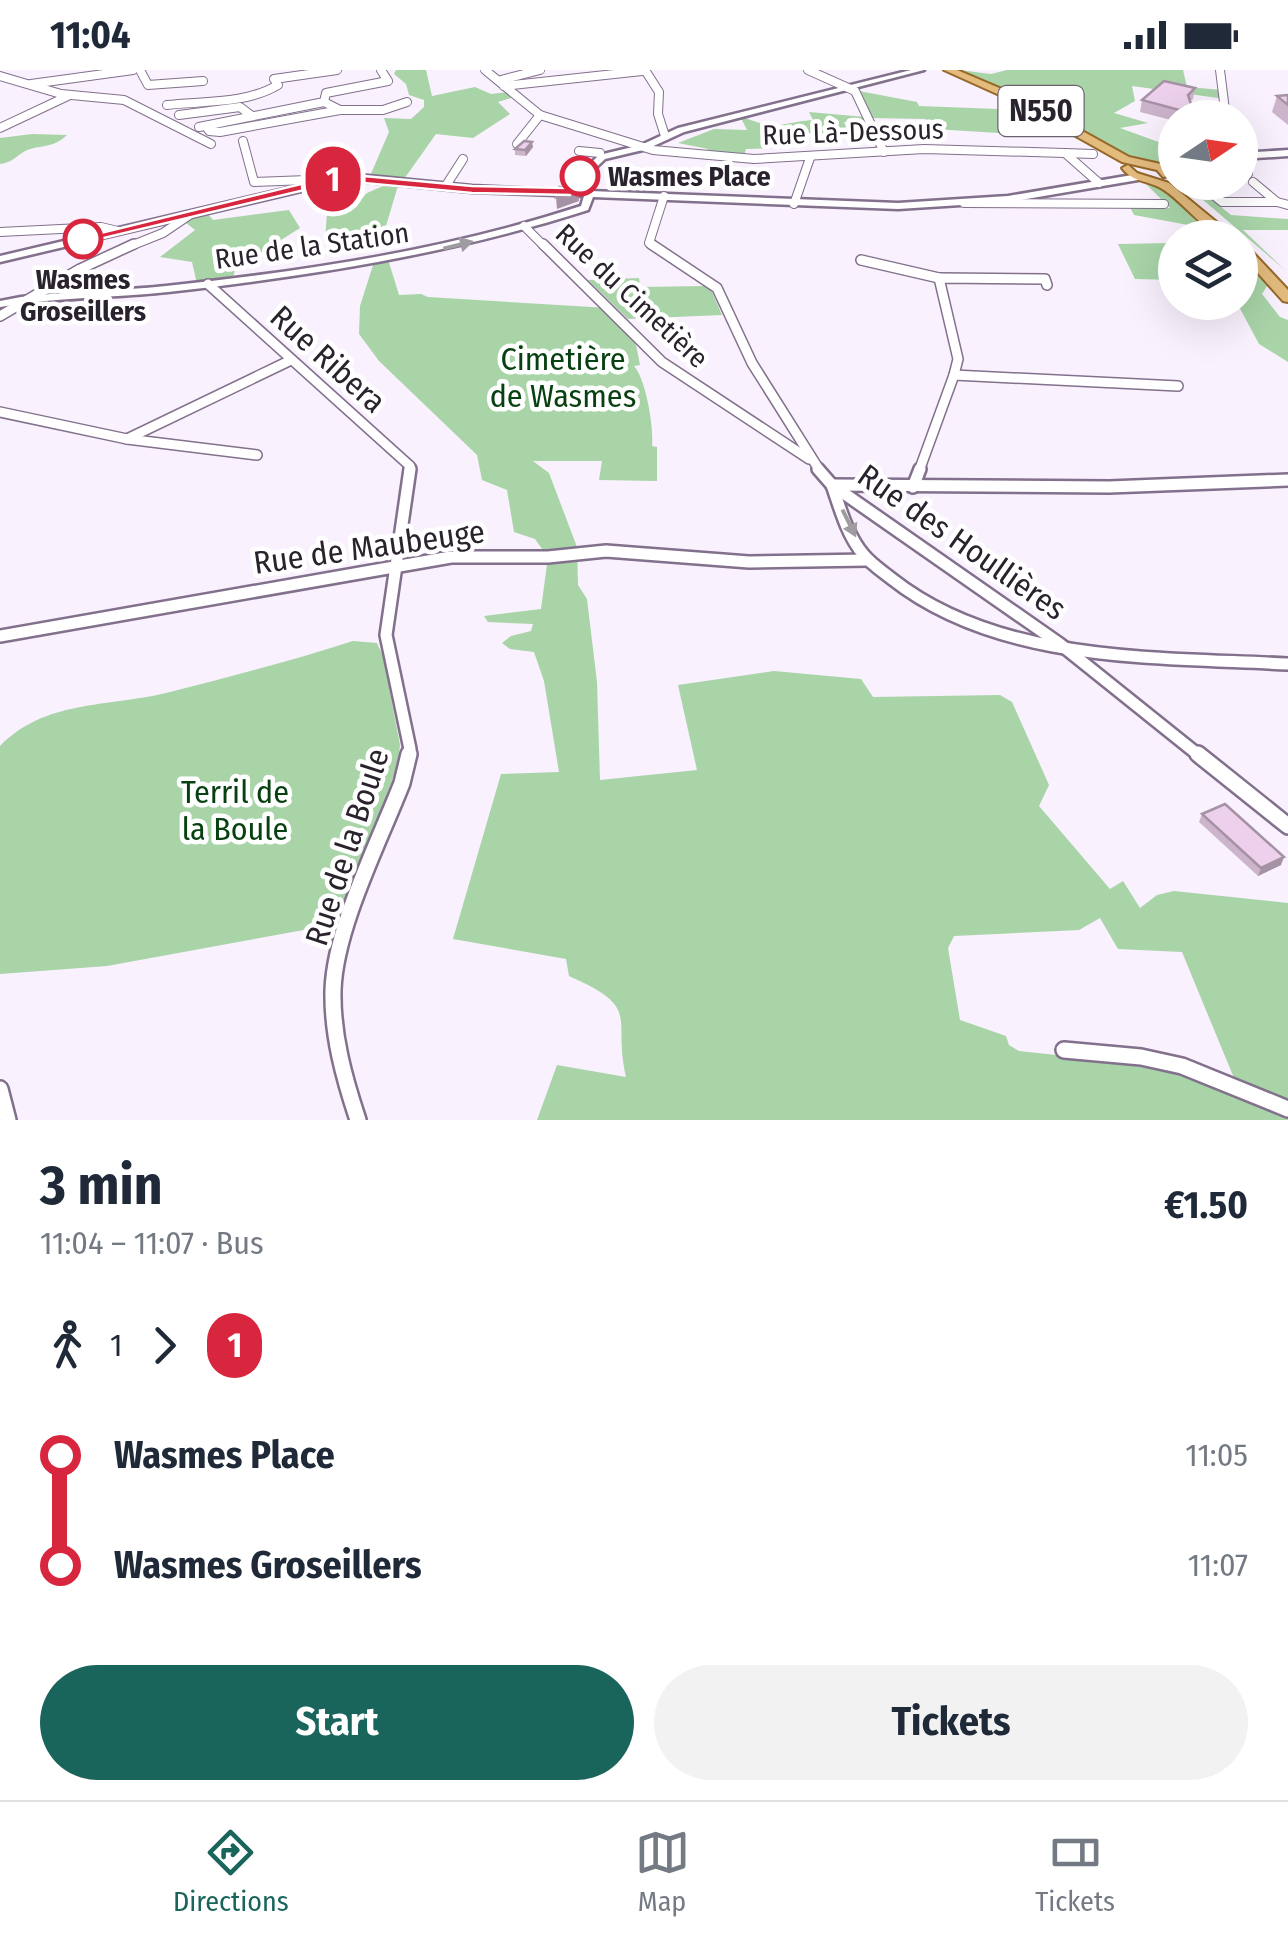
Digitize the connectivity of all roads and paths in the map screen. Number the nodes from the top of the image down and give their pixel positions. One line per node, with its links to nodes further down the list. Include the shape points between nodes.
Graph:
1 (137, 70): 12 (street); 14 (street, via 148,86)
2 (268, 70): 15 (street)
3 (337, 70): 15 (street)
4 (381, 70): 23 (street, via 388,81 326,93)
5 (485, 70): 16 (street)
6 (540, 70): 16 (street)
7 (808, 70): 18 (street)
8 (920, 70): 18 (street)
9 (1220, 70): 22 (street)
10 (644, 71): 16 (street); 33 (street, via 659,92)
11 (954, 71): 46 (main road, N550, via 1019,100)
12 (104, 72): 17 (street)
13 (0, 76): 17 (street)
14 (203, 80)
15 (276, 82): 25 (street, via 277,93)
16 (501, 83): 28 (street)
17 (27, 84): 19 (street)
18 (850, 88): 33 (street); 38 (street)
19 (48, 90): 20 (street); 21 (street, via 39,94)
20 (70, 95): 31 (street); 32 (street, via 124,100)
21 (52, 100)
22 (1224, 100)
23 (324, 102): 26 (street); 29 (street)
24 (407, 102): 26 (street, via 383,110)
25 (167, 105)
26 (340, 110): 30 (street, via 220,132)
27 (179, 115): 29 (street, via 240,107)
28 (540, 115): 36 (street); 37 (street, Rue Là-Dessous)
29 (252, 116): 30 (street)
30 (206, 126): 32 (street)
31 (0, 128)
32 (185, 130): 35 (street)
33 (665, 136): 37 (street)
34 (243, 141): 48 (street, via 254,182)
35 (210, 144)
36 (517, 144)
37 (644, 147): 43 (street, Rue Là-Dessous); 49 (street, via 599,156)
38 (884, 152): 39 (street, Rue Là-Dessous); 43 (street, Rue Là-Dessous)
39 (1065, 153): 41 (street, Rue Là-Dessous); 50 (street)
40 (1288, 153): 42 (street)
41 (1093, 154)
42 (1258, 155)
43 (810, 158): 60 (street)
44 (463, 159): 52 (street)
45 (1158, 168): 46 (main road, N550, via 1147,164)
46 (1131, 171): 47 (main road, N550); 50 (street)
47 (1158, 172)
48 (334, 179): 52 (street); 63 (street)
49 (578, 179): 53 (street); 54 (street)
50 (1098, 183): 59 (street)
51 (1258, 185): 58 (street)
52 (444, 187): 53 (street)
53 (570, 192): 54 (street)
54 (588, 193): 55 (street); 65 (street, Rue de la Station, via 585,208)
55 (664, 196): 60 (street); 86 (street, via 650,246 717,288 730,324)
56 (1195, 200): 64 (main road, N550)
57 (1220, 200): 58 (street)
58 (1277, 202): 62 (street)
59 (964, 203): 60 (street); 61 (street)
60 (794, 204)
61 (1164, 204)
62 (1288, 205)
63 (190, 214): 66 (street); 75 (street)
64 (1213, 220)
65 (524, 226): 72 (street, Rue de la Station, one-way to 65, via 432,251); 86 (street, Rue du Cimetière, via 662,362)
66 (118, 231): 67 (street); 68 (street)
67 (0, 232)
68 (0, 258)
69 (861, 260): 71 (street)
70 (1258, 266): 74 (main road)
71 (939, 279): 73 (street, via 1045,279); 79 (street, via 958,360)
72 (208, 284): 75 (street, Rue de la Station); 78 (street, Rue Ribera)
73 (1047, 285)
74 (1288, 298)
75 (22, 299): 76 (street); 77 (street)
76 (0, 304)
77 (0, 316)
78 (289, 361): 84 (street); 87 (street, Rue Ribera, via 410,466)
79 (954, 375): 80 (street); 90 (street)
80 (1178, 386)
81 (0, 412): 82 (street)
82 (48, 424): 83 (street); 84 (street)
83 (36, 429)
84 (127, 439): 85 (street)
85 (257, 455)
86 (812, 462): 89 (street)
87 (410, 473): 92 (street, Rue de la Boule)
88 (1288, 480): 90 (street)
89 (832, 485): 90 (street); 91 (street, one-way to 91); 94 (street, Rue des Houllières)
90 (913, 486)
91 (868, 560): 92 (street, Rue de Maubeuge, via 749,562 606,551); 94 (street, via 961,620)
92 (395, 564): 93 (street, Rue de Maubeuge); 101 (street, Rue de la Boule, via 386,635 410,749 338,949 333,991 340,1064)
93 (2, 634)
94 (1060, 644): 95 (street); 96 (street, Rue des Houllières)
95 (1288, 664)
96 (1288, 826)
97 (1064, 1050): 99 (street, via 1182,1066)
98 (0, 1089): 100 (street)
99 (1288, 1109)
100 (8, 1120)
101 (358, 1120)

